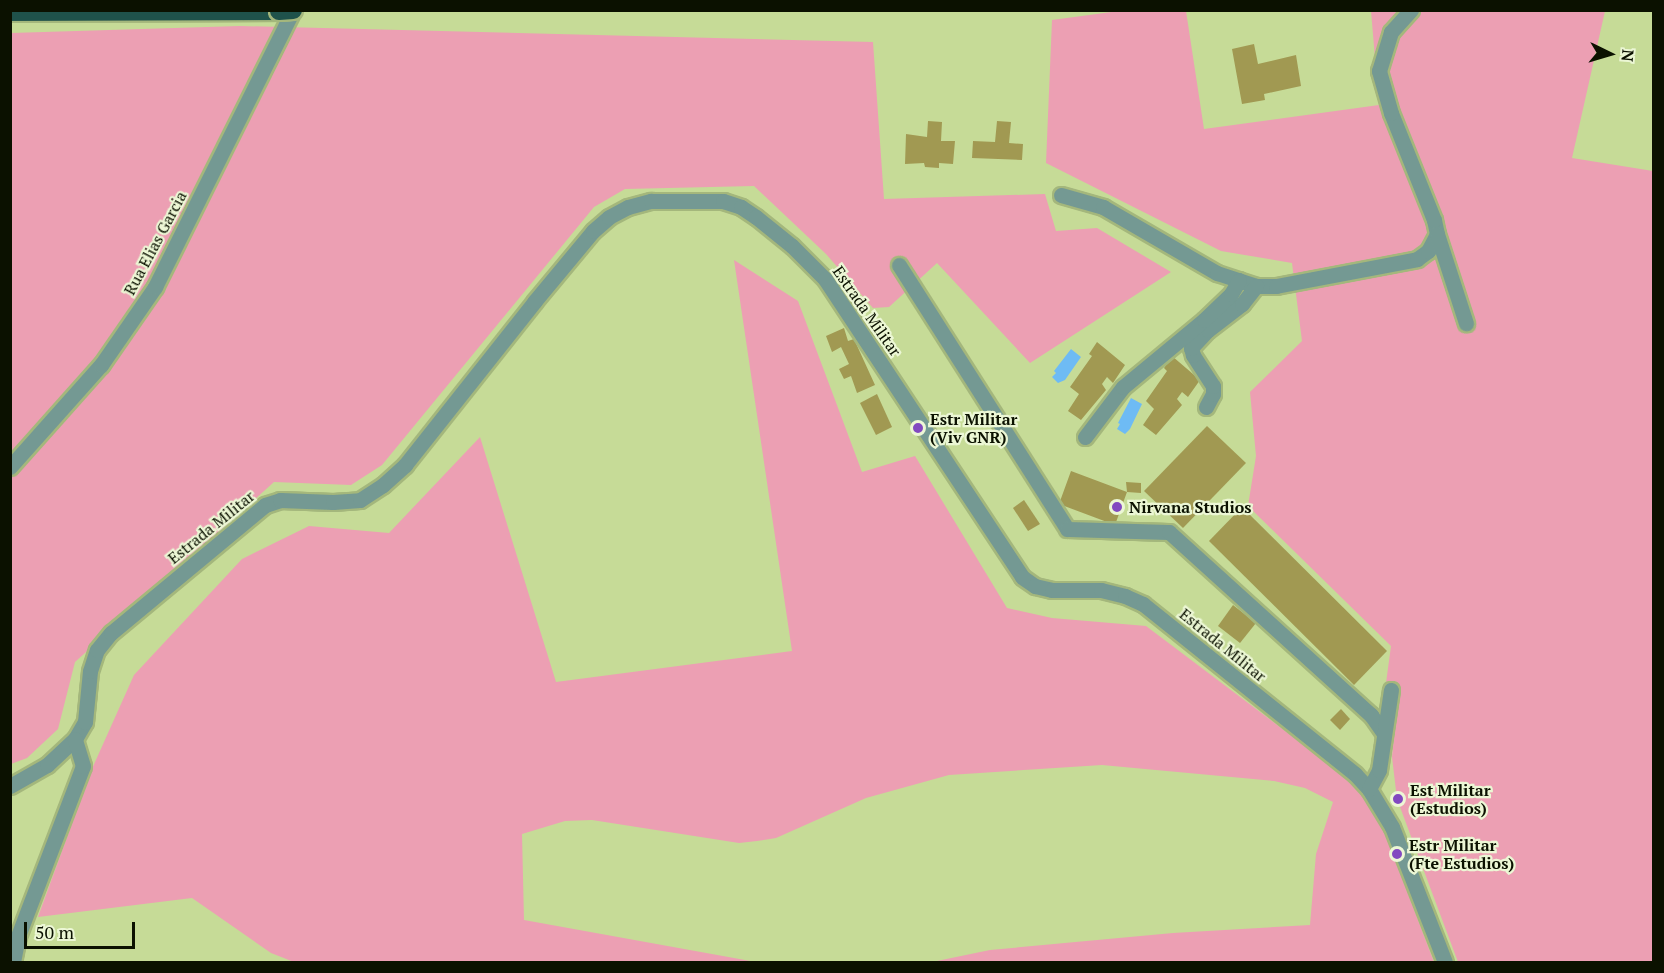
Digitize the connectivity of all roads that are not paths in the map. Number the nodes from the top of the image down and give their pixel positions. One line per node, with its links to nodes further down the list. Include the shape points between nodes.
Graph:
1 (1412, 10): 5 (street, via 1391,32 1379,71 1390,113)
2 (288, 11): 3 (highway); 12 (street, Rua Elias Garcia, via 154,287 100,365)
3 (10, 12)
4 (1061, 195): 7 (street, via 1103,207 1217,273)
5 (1437, 234): 8 (street, via 1428,251 1417,259 1276,286); 9 (street)
6 (899, 265): 14 (street, via 1067,529 1169,531 1371,715)
7 (1239, 280): 8 (street); 11 (street, via 1231,294 1204,320 1123,387)
8 (1256, 286): 10 (street, via 1242,304 1191,348 1213,386)
9 (1466, 323)
10 (1206, 407)
11 (1084, 437)
12 (10, 468)
13 (1391, 690): 14 (street)
14 (1383, 732): 17 (street, via 1379,770)
15 (75, 739): 16 (street, Estrada Militar, via 47,765); 17 (street, Estrada Militar, via 85,722 90,671 97,650 111,633 265,505 297,499 360,500 383,485 405,465 534,302 609,217 651,201 723,201 756,217 825,279 1022,577 1035,586 1052,590 1101,590 1143,604); 18 (street, via 83,766)
16 (10, 786)
17 (1369, 789): 20 (street, Estrada Militar, via 1392,827)
18 (14, 938): 19 (street)
19 (13, 963)
20 (1445, 963)

